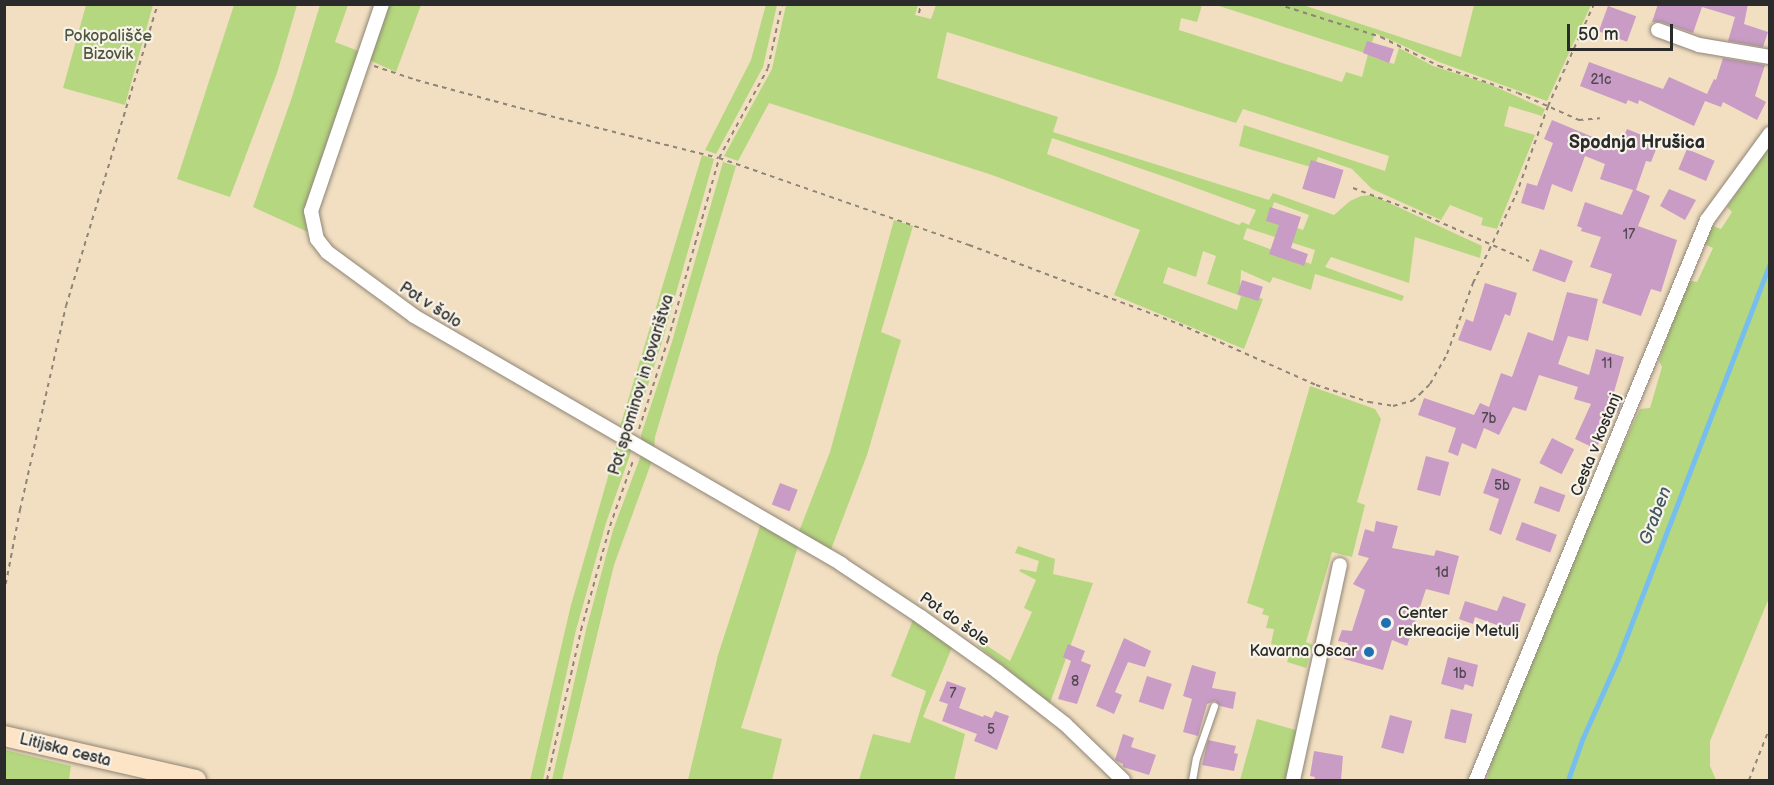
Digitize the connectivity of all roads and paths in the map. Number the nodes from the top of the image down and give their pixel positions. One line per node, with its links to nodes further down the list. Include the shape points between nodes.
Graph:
1 (158, 4): 21 (path, via 66,306)
2 (382, 4): 10 (street, Pot v šolo)
3 (782, 4): 14 (path, Pot spominov in tovarištva, via 768,68)
4 (921, 4): 7 (path)
5 (1277, 4): 11 (path, via 1381,38 1440,66)
6 (1594, 4): 11 (path)
7 (919, 13)
8 (1658, 30): 9 (street, via 1699,45)
9 (1770, 57)
10 (363, 61): 14 (path, via 427,83); 18 (street, Pot v šolo, via 311,211 317,239 349,271 414,316)
11 (1548, 106): 12 (path, via 1579,120); 16 (path, via 1516,195)
12 (1600, 118)
13 (1770, 135): 30 (street, Cesta v kostanj, via 1707,220)
14 (719, 158): 16 (path, via 1179,324 1316,385 1382,406 1412,401 1430,384 1447,354 1469,292); 18 (path, Pot spominov in tovarištva)
15 (1353, 188): 16 (path)
16 (1492, 245): 17 (path)
17 (1529, 261)
18 (636, 444): 19 (street, Pot v šolo); 26 (path, Pot spominov in tovarištva, via 581,630)
19 (748, 511): 27 (street, Pot do šole, via 841,564 998,672 1065,724)
20 (1340, 565): 29 (street)
21 (4, 593)
22 (1214, 706): 28 (lane)
23 (1770, 727): 31 (path)
24 (4, 736): 25 (main road, Litijska cesta)
25 (196, 780)
26 (547, 780)
27 (1123, 780)
28 (1192, 780)
29 (1293, 780)
30 (1476, 780)
31 (1749, 780)

